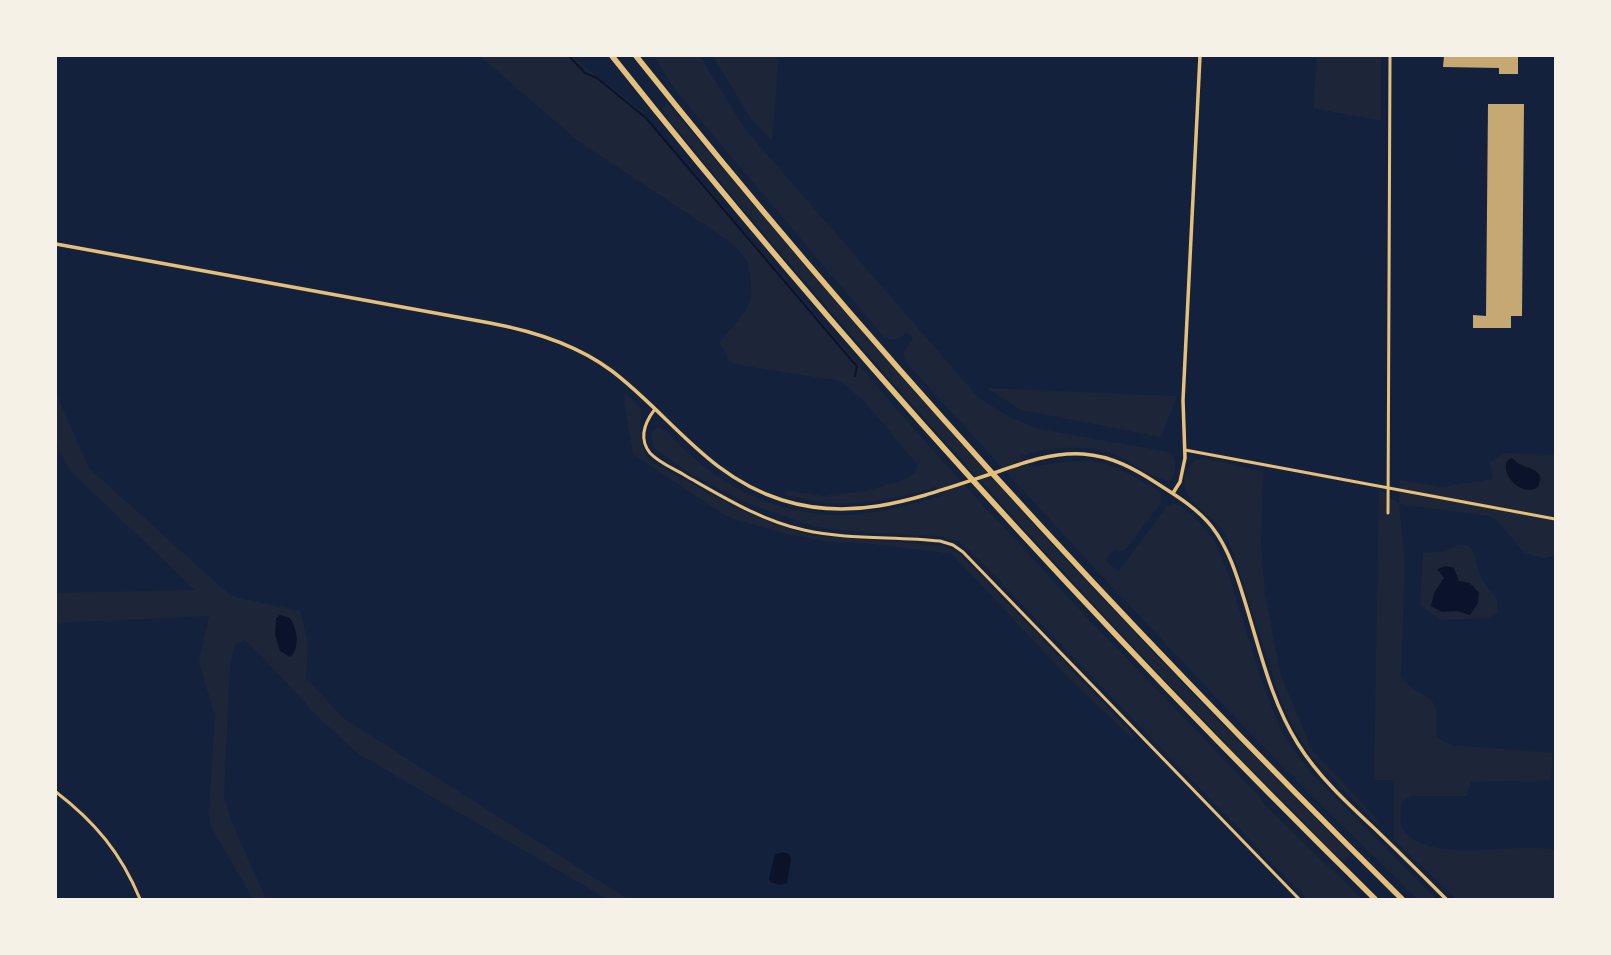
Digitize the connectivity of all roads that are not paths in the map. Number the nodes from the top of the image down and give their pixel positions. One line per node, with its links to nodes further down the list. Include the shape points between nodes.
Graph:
1 (612, 56): 15 (highway, via 803,287 979,486 1193,716)
2 (636, 56): 16 (highway, via 817,273 1013,496 1180,674)
3 (1200, 56): 7 (street, via 1183,400)
4 (1390, 56): 8 (street)
5 (56, 244): 6 (street, via 518,328 564,344 592,358 623,380)
6 (655, 409): 9 (street, via 721,470 752,488 789,502 817,508 860,509 893,504 1026,462 1069,454 1107,458 1131,467); 14 (street, via 644,430 645,443 650,453 750,511 803,530 824,534 940,541 953,545 963,552)
7 (1185, 450): 8 (street); 9 (street, via 1180,482)
8 (1388, 486): 10 (street); 11 (street)
9 (1173, 493): 17 (street, via 1207,521 1227,550 1276,699 1305,756 1333,788)
10 (1388, 513)
11 (1555, 519)
12 (56, 792): 13 (street, via 93,823 108,840)
13 (140, 899)
14 (1299, 899)
15 (1375, 899)
16 (1402, 899)
17 (1446, 899)

